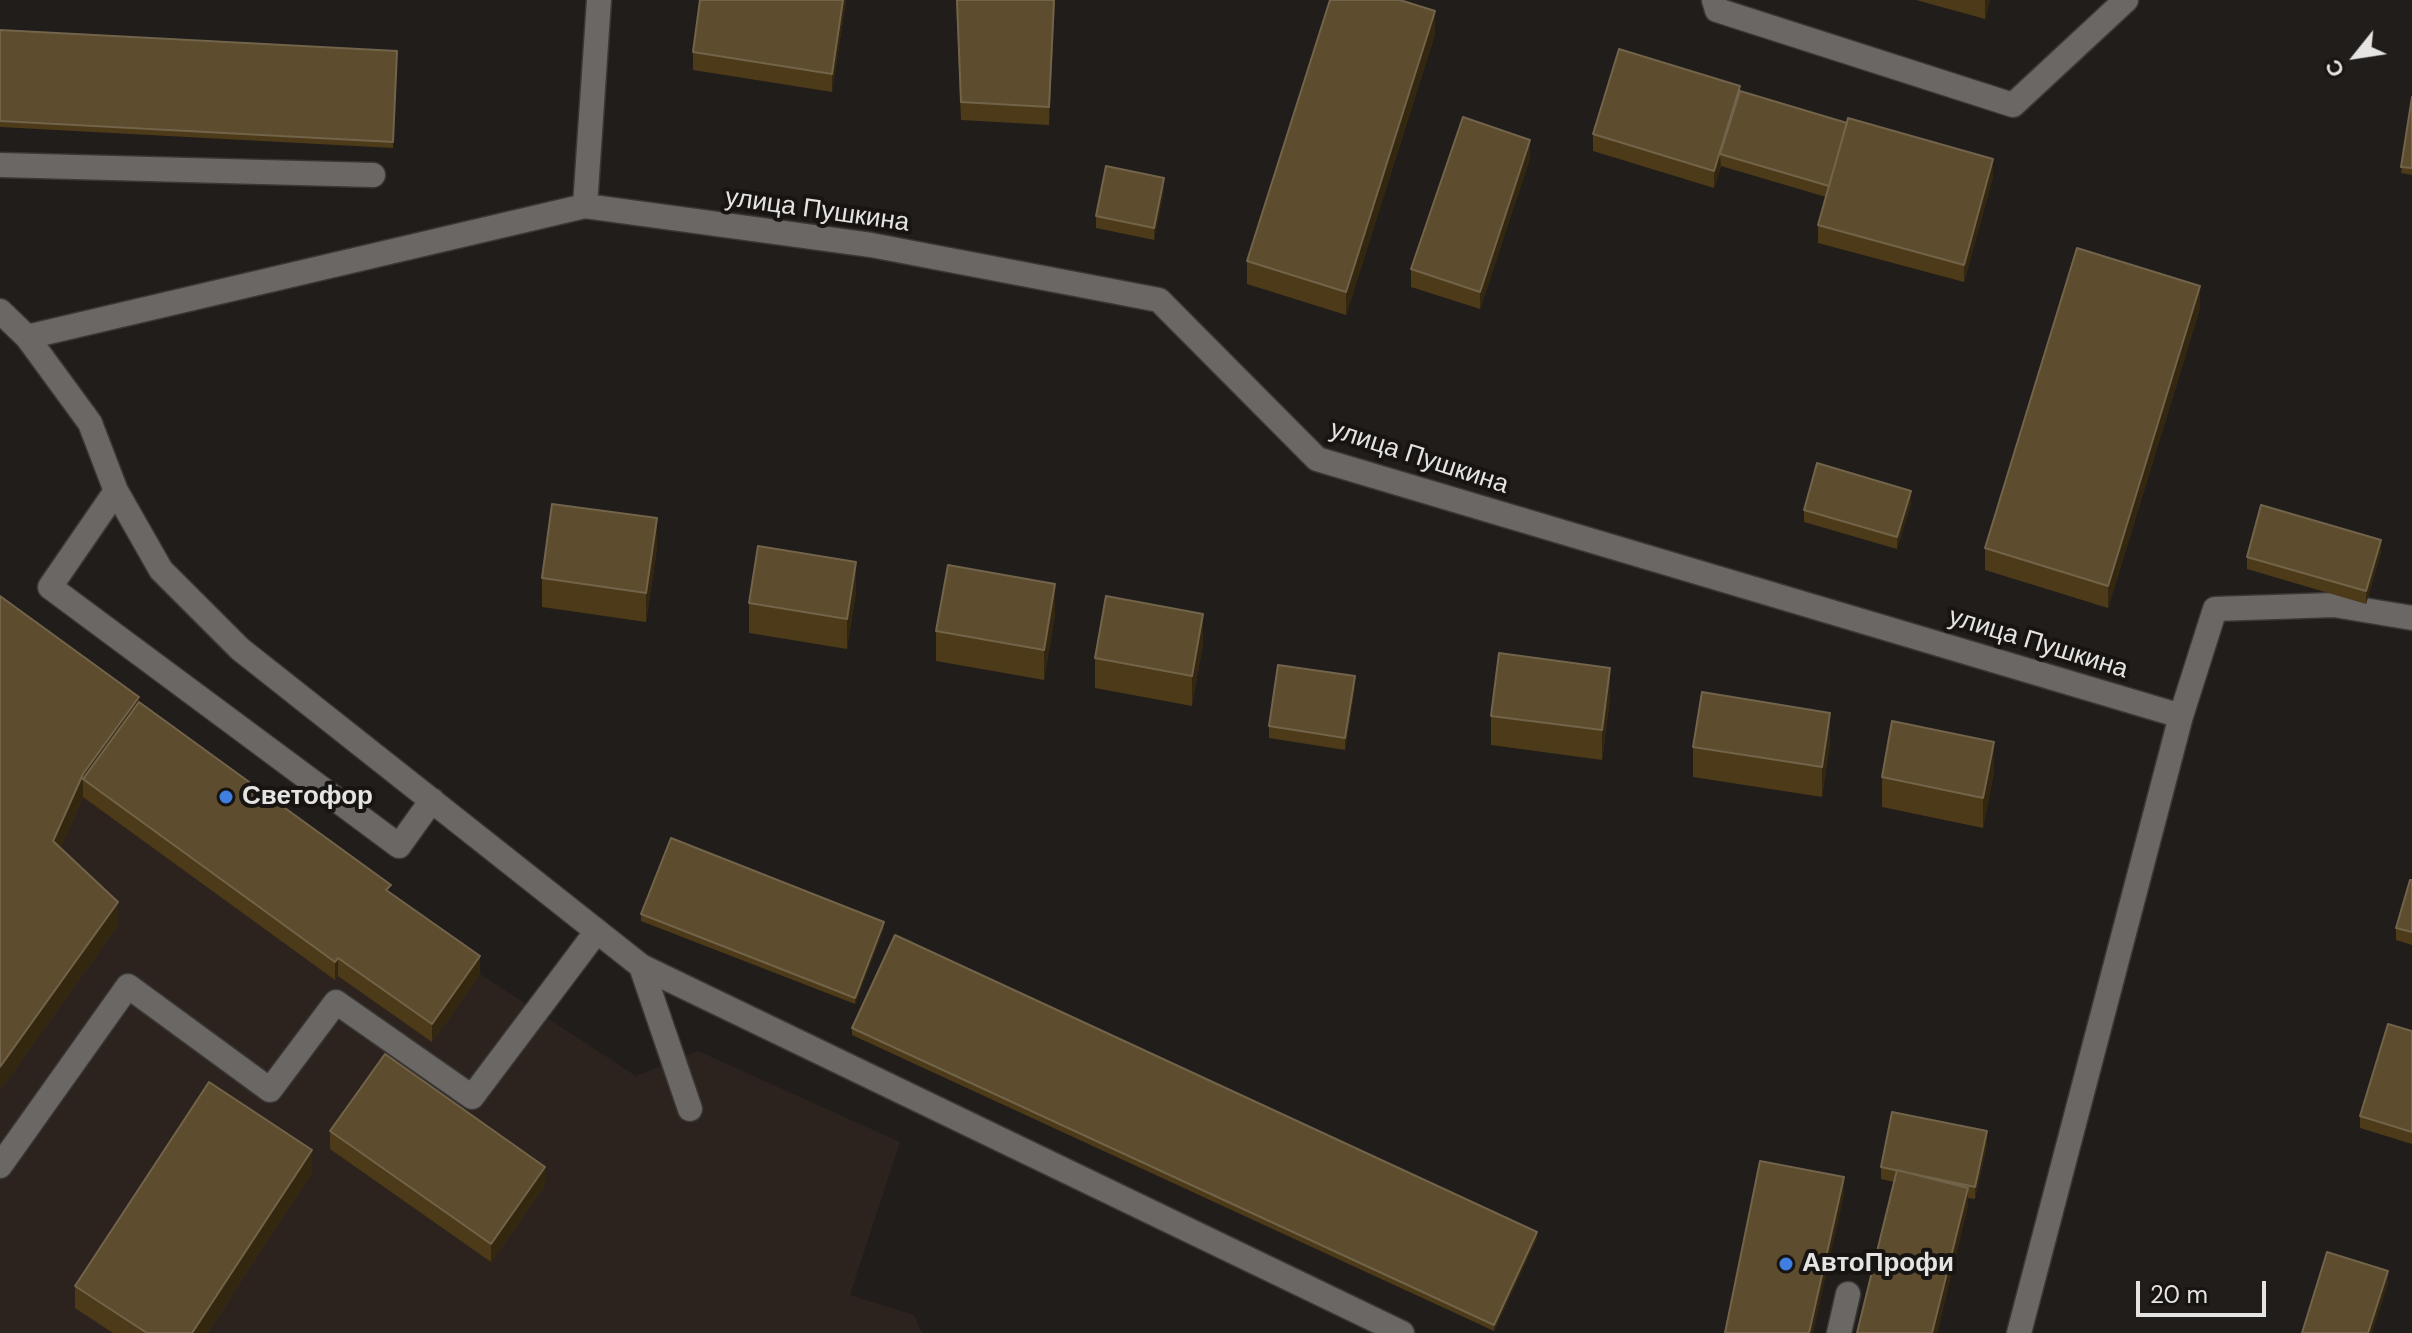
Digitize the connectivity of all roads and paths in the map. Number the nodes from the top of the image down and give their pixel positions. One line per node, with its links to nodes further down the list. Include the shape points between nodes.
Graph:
1 (599, 0): 6 (street)
2 (1714, 0): 3 (street, via 1717,10 2013,105)
3 (2126, 0)
4 (0, 165): 5 (street)
5 (373, 175)
6 (585, 206): 8 (street); 11 (street, улица Пушкина, via 871,245 1159,300 1317,459)
7 (0, 311): 8 (street)
8 (27, 337): 9 (street, via 90,423)
9 (116, 491): 12 (street, via 161,570 240,649); 12 (street, via 50,587 399,846)
10 (2412, 618): 11 (street, via 2334,605 2215,609)
11 (2181, 716): 20 (street)
12 (432, 800): 13 (street)
13 (597, 931): 14 (street); 16 (street, via 472,1097 336,1002 270,1090 128,986)
14 (641, 966): 15 (street); 18 (street)
15 (690, 1109)
16 (0, 1166)
17 (1848, 1294): 19 (street)
18 (1402, 1333)
19 (1839, 1333)
20 (2019, 1333)

